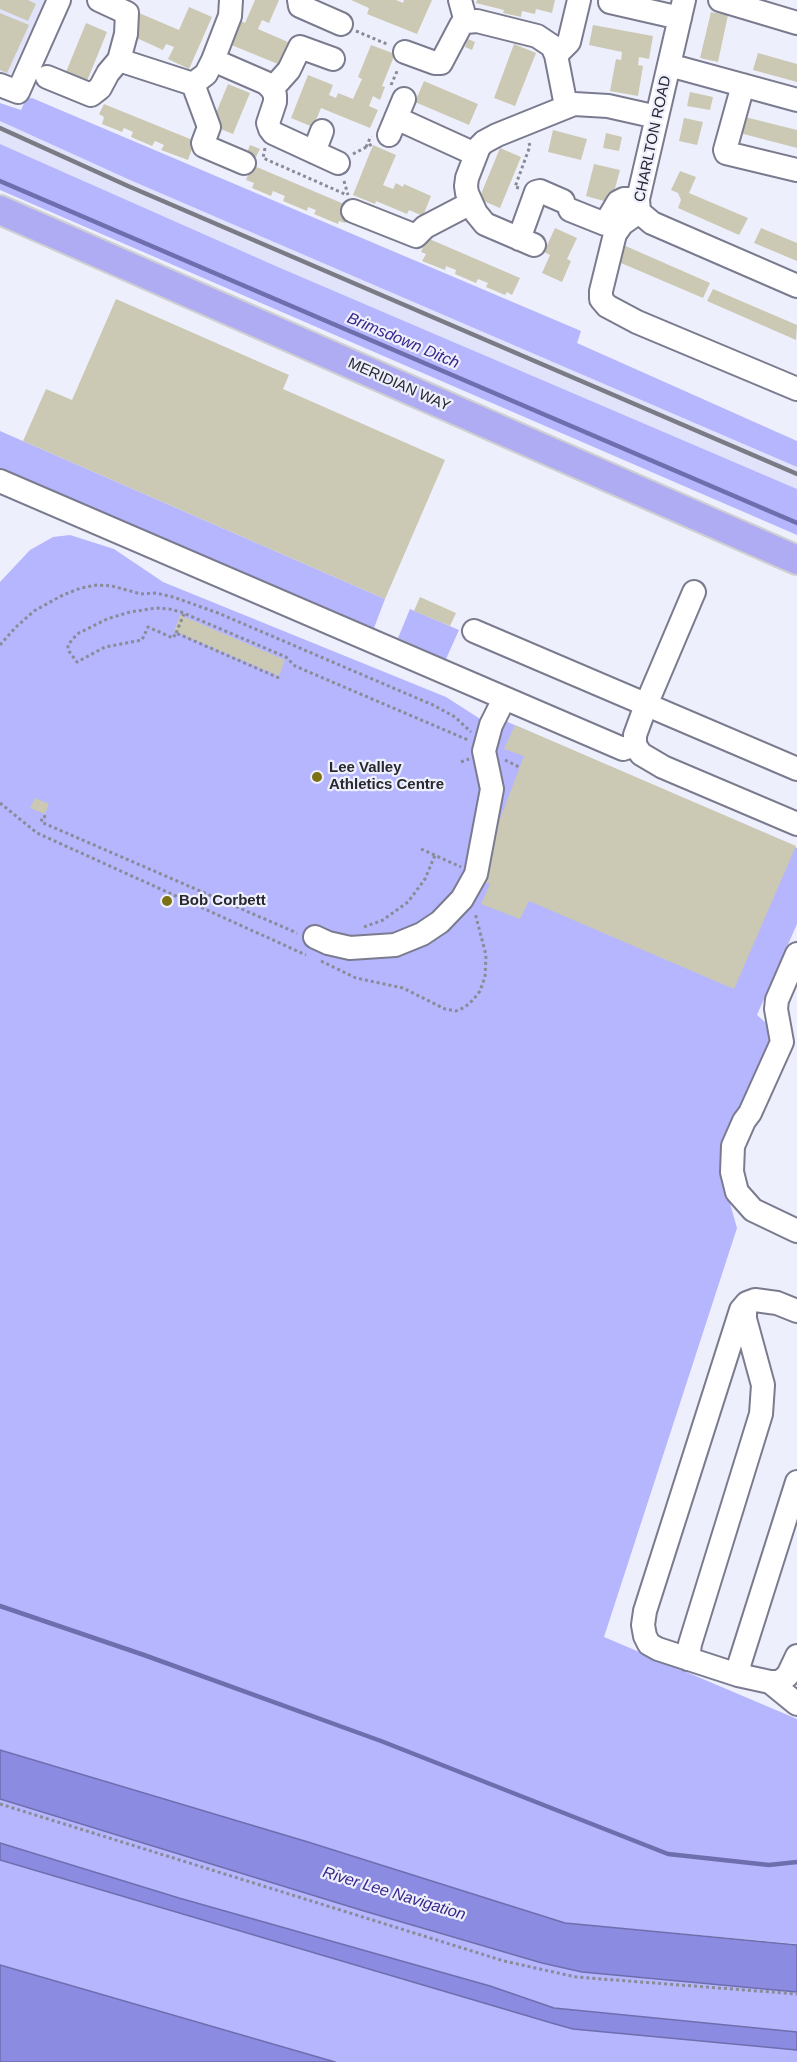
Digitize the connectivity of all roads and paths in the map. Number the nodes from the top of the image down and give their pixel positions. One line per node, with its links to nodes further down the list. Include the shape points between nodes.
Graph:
1 (59, 0): 22 (street)
2 (99, 0): 16 (street, via 127,13)
3 (231, 0): 17 (street, via 230,16)
4 (299, 0): 12 (street, via 300,6)
5 (460, 0): 10 (street)
6 (579, 0): 14 (street, via 568,42)
7 (720, 0): 11 (street)
8 (610, 2): 9 (street)
9 (682, 9): 18 (street, CHARLTON ROAD)
10 (466, 22): 13 (street, via 441,63); 14 (street, via 477,21 537,36 552,46)
11 (797, 23)
12 (341, 24): 13 (path)
13 (405, 52)
14 (556, 55): 25 (street)
15 (333, 59): 23 (street, via 300,47 289,70)
16 (119, 60): 19 (street, via 91,95); 20 (street)
17 (213, 60): 20 (street, via 206,74); 23 (street)
18 (669, 64): 21 (street); 27 (street, CHARLTON ROAD)
19 (47, 77)
20 (193, 84): 31 (street, via 209,127 204,146)
21 (743, 85): 24 (street); 33 (street, via 724,150)
22 (9, 88)
23 (272, 89): 29 (street, via 275,102 268,123)
24 (797, 100)
25 (566, 106): 27 (street, via 589,104); 28 (street)
26 (396, 117): 30 (street)
27 (657, 117): 37 (street, CHARLTON ROAD)
28 (524, 124): 30 (street, via 484,142); 34 (path, via 530,146 515,186)
29 (270, 129): 32 (street, via 273,133 318,142); 35 (path, via 263,158)
30 (475, 154): 36 (street, via 466,186)
31 (244, 163)
32 (338, 163)
33 (797, 170)
34 (534, 195): 36 (street, via 526,242 485,224); 37 (street, via 540,191 605,224 618,202 624,200)
35 (351, 203): 36 (street, via 416,236 425,227)
36 (471, 203)
37 (638, 206): 39 (street, CHARLTON ROAD, via 652,223); 40 (street, via 615,234 601,291 607,306)
38 (0, 210): 42 (main road, MERIDIAN WAY)
39 (797, 286)
40 (797, 389)
41 (0, 481): 49 (street)
42 (797, 560)
43 (694, 592): 50 (street)
44 (184, 614): 46 (path); 46 (path, via 156,608 107,619 77,634 68,650 77,662 105,647 142,640 148,627 174,639); 52 (path)
45 (474, 631): 50 (street)
46 (176, 633): 48 (path)
47 (0, 645): 51 (path, via 33,611 81,588 112,586 141,594 156,593 218,613 433,705 455,717)
48 (279, 678)
49 (504, 699): 53 (street, via 623,749); 65 (street, via 483,751 492,789 476,874 457,905 422,934 395,945 350,948)
50 (646, 705): 53 (street); 56 (street)
51 (475, 737)
52 (473, 742)
53 (635, 745): 59 (street, via 641,754 663,767)
54 (468, 759): 55 (path)
55 (461, 762)
56 (797, 769)
57 (0, 803): 63 (path, via 37,833 356,978 403,988 445,1009 456,1011 465,1007 480,991 485,977 486,955)
58 (46, 817): 65 (path, via 40,822 314,940)
59 (797, 824)
60 (422, 849): 61 (path)
61 (435, 855): 62 (path); 64 (path, via 425,879 408,902 383,920)
62 (468, 870)
63 (472, 904)
64 (361, 928)
65 (315, 937)
66 (797, 954): 67 (street, via 777,1000 782,1042 733,1146 732,1172 737,1192 753,1210)
67 (797, 1231)
68 (744, 1306): 69 (street, via 755,1300); 72 (street, via 763,1385 761,1414); 72 (street, via 645,1611 643,1625 649,1644)
69 (797, 1311)
70 (797, 1482): 73 (street)
71 (797, 1656): 74 (street, via 788,1676 780,1682)
72 (688, 1659): 73 (street)
73 (738, 1675): 74 (street)
74 (770, 1682): 75 (street)
75 (797, 1704)
76 (0, 1804): 77 (path, via 504,1961 576,1977)
77 (797, 1994)

